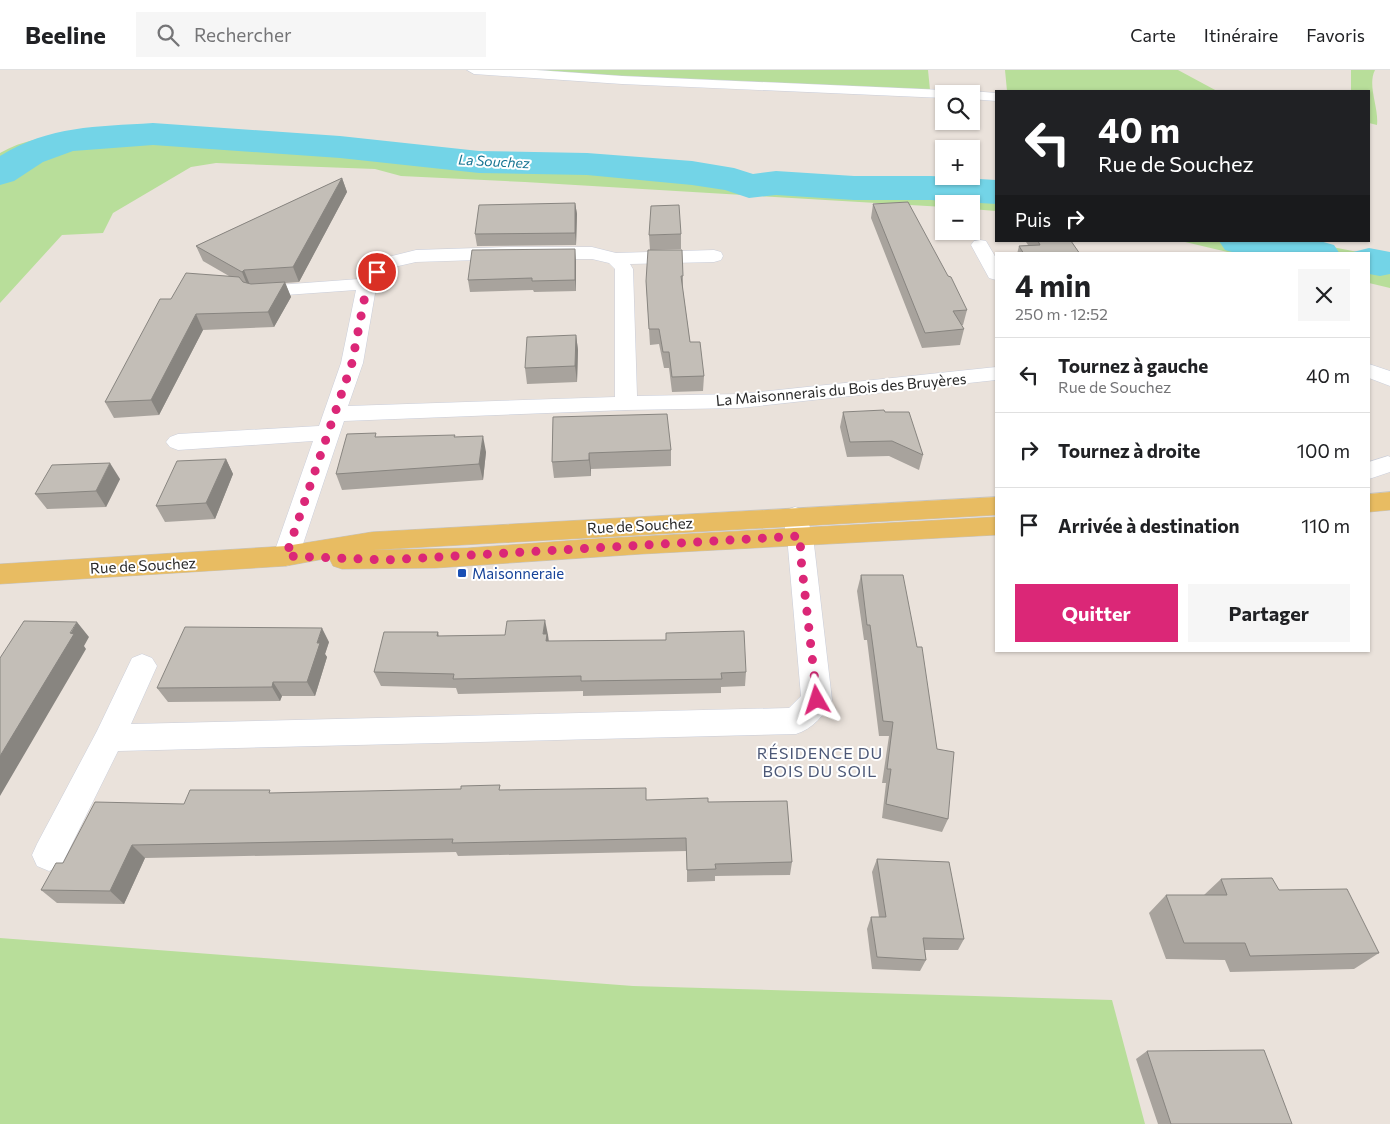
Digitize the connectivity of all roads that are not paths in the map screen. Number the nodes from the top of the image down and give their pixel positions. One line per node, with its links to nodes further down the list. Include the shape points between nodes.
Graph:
1 (474, 70): 2 (street)
2 (935, 94)
3 (980, 96): 4 (street)
4 (995, 97)
5 (980, 245): 8 (street)
6 (714, 256): 7 (street)
7 (616, 259): 9 (street, via 592,253 416,256 387,263); 14 (street, via 624,269)
8 (995, 272)
9 (367, 284): 10 (street); 15 (street, via 352,363)
10 (257, 291)
11 (1370, 370): 13 (street)
12 (995, 374): 14 (street, La Maisonnerais du Bois des Bruyères, via 740,401)
13 (1390, 379)
14 (626, 402): 15 (street, La Maisonnerais du Bois des Bruyères)
15 (333, 423): 16 (street, La Maisonnerais du Bois des Bruyères); 23 (street)
16 (178, 442)
17 (1370, 499): 18 (main road)
18 (1390, 500): 19 (main road)
19 (1370, 503)
20 (995, 506): 21 (main road, Rue de Souchez)
21 (798, 526): 22 (main road, Rue de Souchez); 23 (main road, Rue de Souchez, via 390,560); 26 (street, via 817,700 796,721)
22 (995, 526)
23 (286, 556): 24 (main road, Rue de Souchez)
24 (0, 574)
25 (142, 666): 26 (street)
26 (109, 738): 27 (street)
27 (49, 855)

